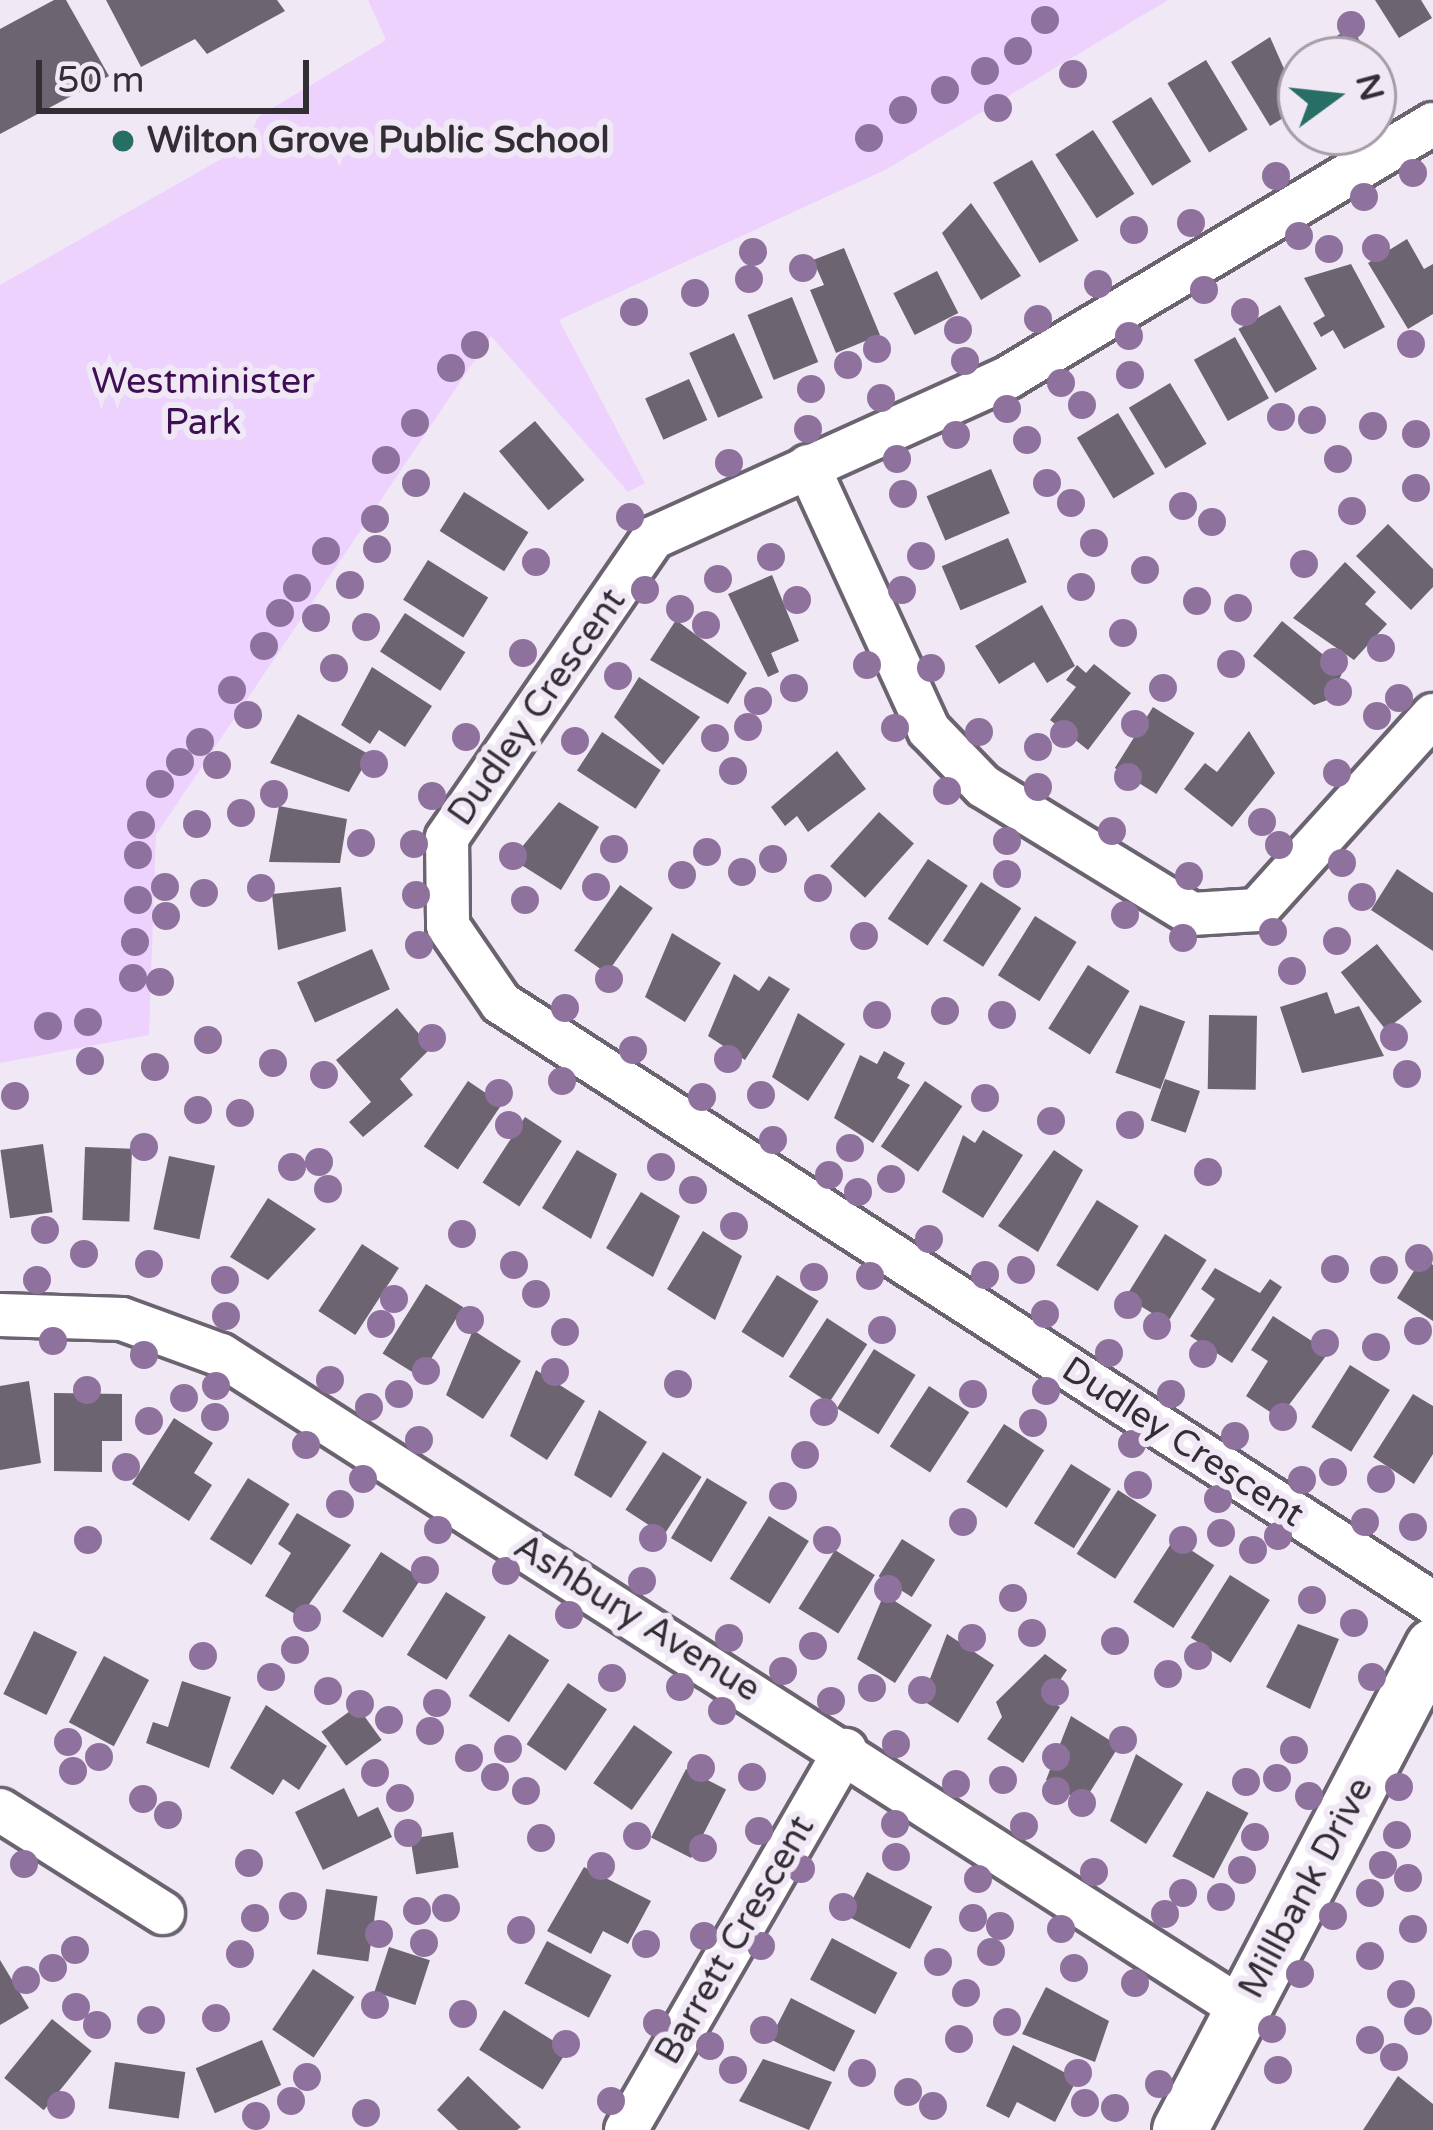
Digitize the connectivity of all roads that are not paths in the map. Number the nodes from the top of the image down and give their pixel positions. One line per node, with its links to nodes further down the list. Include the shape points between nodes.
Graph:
1 (1433, 124): 2 (street, Dudley Crescent, via 1009,376)
2 (808, 466): 3 (street, via 928,730 983,786 1192,914 1257,910); 5 (street, Dudley Crescent, via 653,538 447,838 448,926 501,1003)
3 (1433, 716)
4 (0, 1315): 7 (street, Ashbury Avenue, via 122,1319 221,1355)
5 (1433, 1603)
6 (1433, 1646): 10 (street, Millbank Drive)
7 (844, 1750): 10 (street, Ashbury Avenue); 11 (street, Barrett Crescent)
8 (0, 1810): 9 (street)
9 (163, 1912)
10 (1243, 2009): 12 (street, Millbank Drive)
11 (626, 2130)
12 (1180, 2130)

